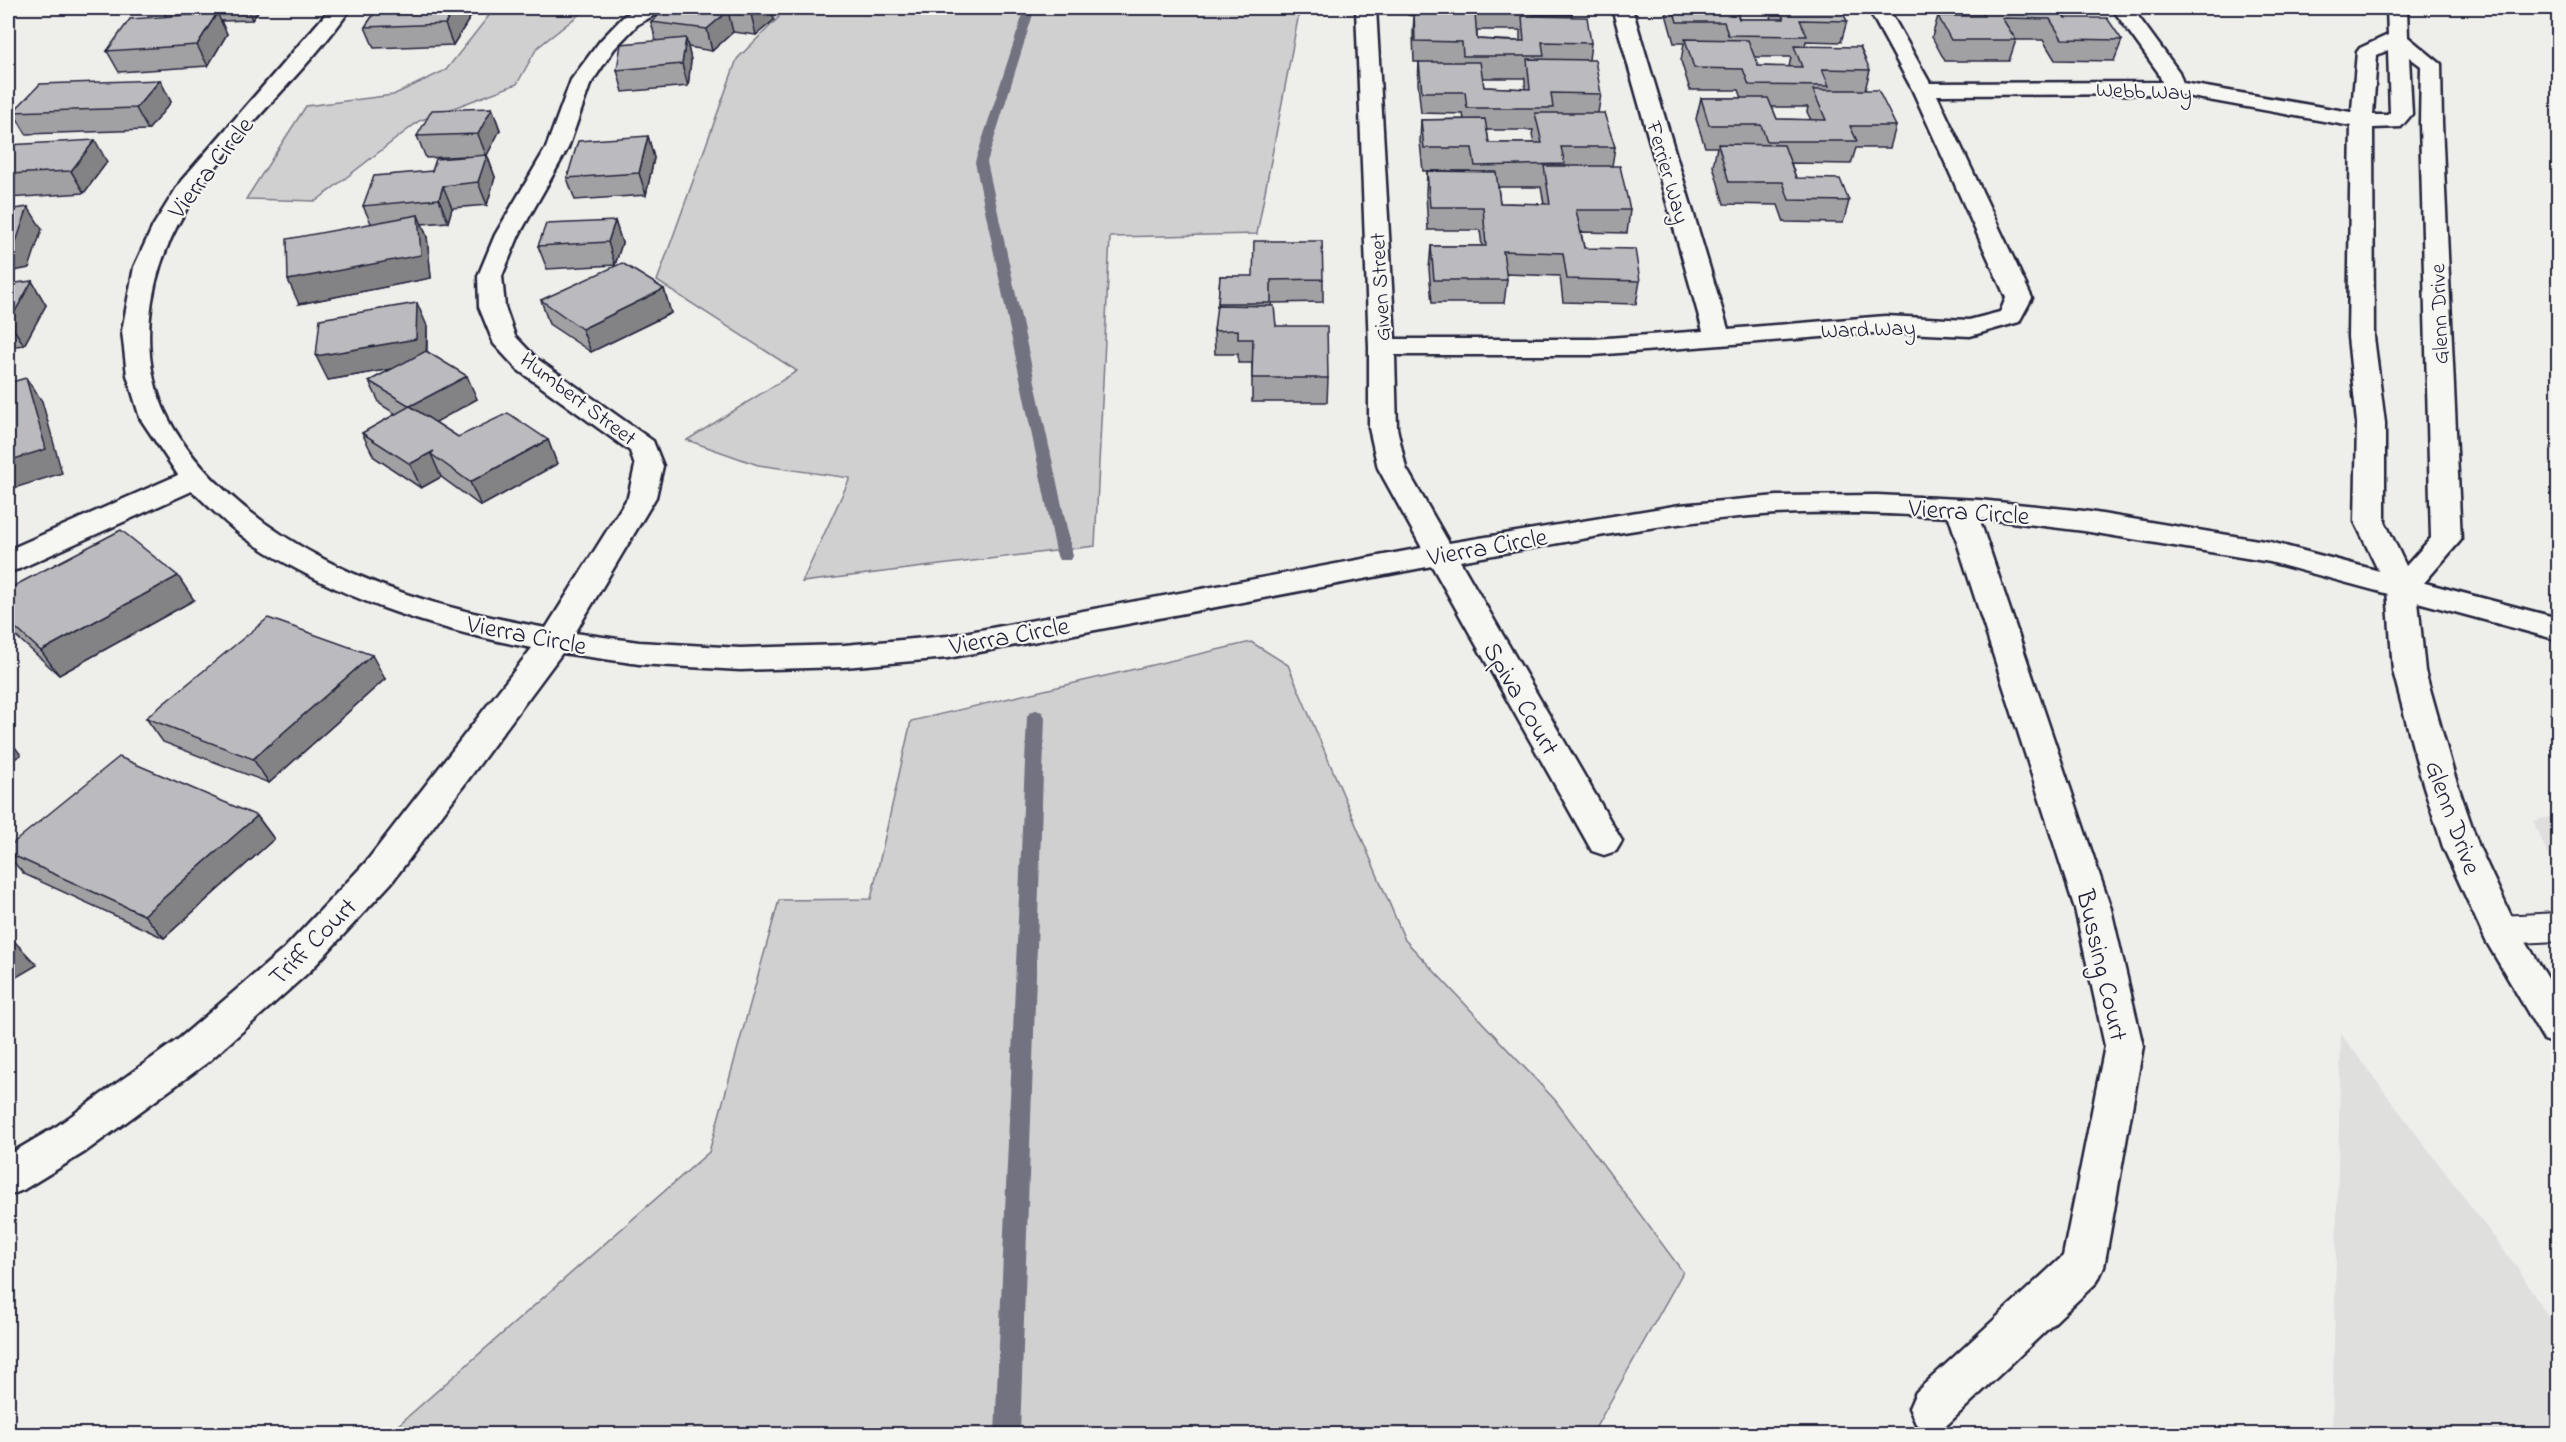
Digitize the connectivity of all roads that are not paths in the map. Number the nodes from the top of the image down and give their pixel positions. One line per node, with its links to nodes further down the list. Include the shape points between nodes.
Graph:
1 (341, 8): 14 (street, Vierra Circle, via 189,186 146,267 135,331 140,375 154,418)
2 (653, 8): 20 (street, Humbert Street, via 631,20 607,45 579,85 557,148 507,235 490,276 492,307 503,338 527,364 643,447 649,466 642,496)
3 (1366, 8): 13 (street, Given Street)
4 (1622, 8): 12 (street, Ferrier Way)
5 (1878, 8): 10 (street, Ward Way)
6 (2122, 8): 9 (street)
7 (2397, 8): 8 (street)
8 (2397, 38): 11 (street, Glenn Drive, via 2367,52); 11 (street, Webb Way, via 2401,114 2393,122); 18 (street, Glenn Drive, via 2431,64 2446,540)
9 (2175, 87): 10 (street, Webb Way); 11 (street, Webb Way)
10 (1923, 89): 12 (street, Ward Way, via 2019,298 2010,317 1970,328 1885,324)
11 (2362, 121): 18 (street, Glenn Drive, via 2361,337 2371,423 2370,522)
12 (1718, 337): 13 (street, Ward Way, via 1594,347)
13 (1382, 347): 16 (street, Given Street, via 1383,428 1392,468)
14 (195, 479): 17 (street); 20 (street, Vierra Circle, via 259,534 318,569 388,599 469,625)
15 (1961, 508): 16 (street, Vierra Circle, via 1777,505 1680,514); 18 (street, Vierra Circle, via 2084,521 2270,552); 26 (street, Bussing Court, via 2093,909 2124,1046 2082,1267)
16 (1441, 554): 20 (street, Vierra Circle, via 948,647 740,659 639,653); 21 (street, Spiva Court)
17 (8, 562)
18 (2402, 589): 19 (street, Vierra Circle); 23 (street, Glenn Drive, via 2409,671 2437,774 2461,847)
19 (2559, 629)
20 (554, 641): 25 (street, Triff Court, via 380,872 297,960 194,1050 71,1139)
21 (1604, 841)
22 (2559, 927): 23 (lane)
23 (2499, 930): 24 (street, Glenn Drive)
24 (2559, 1028)
25 (8, 1177)
26 (1932, 1408)

